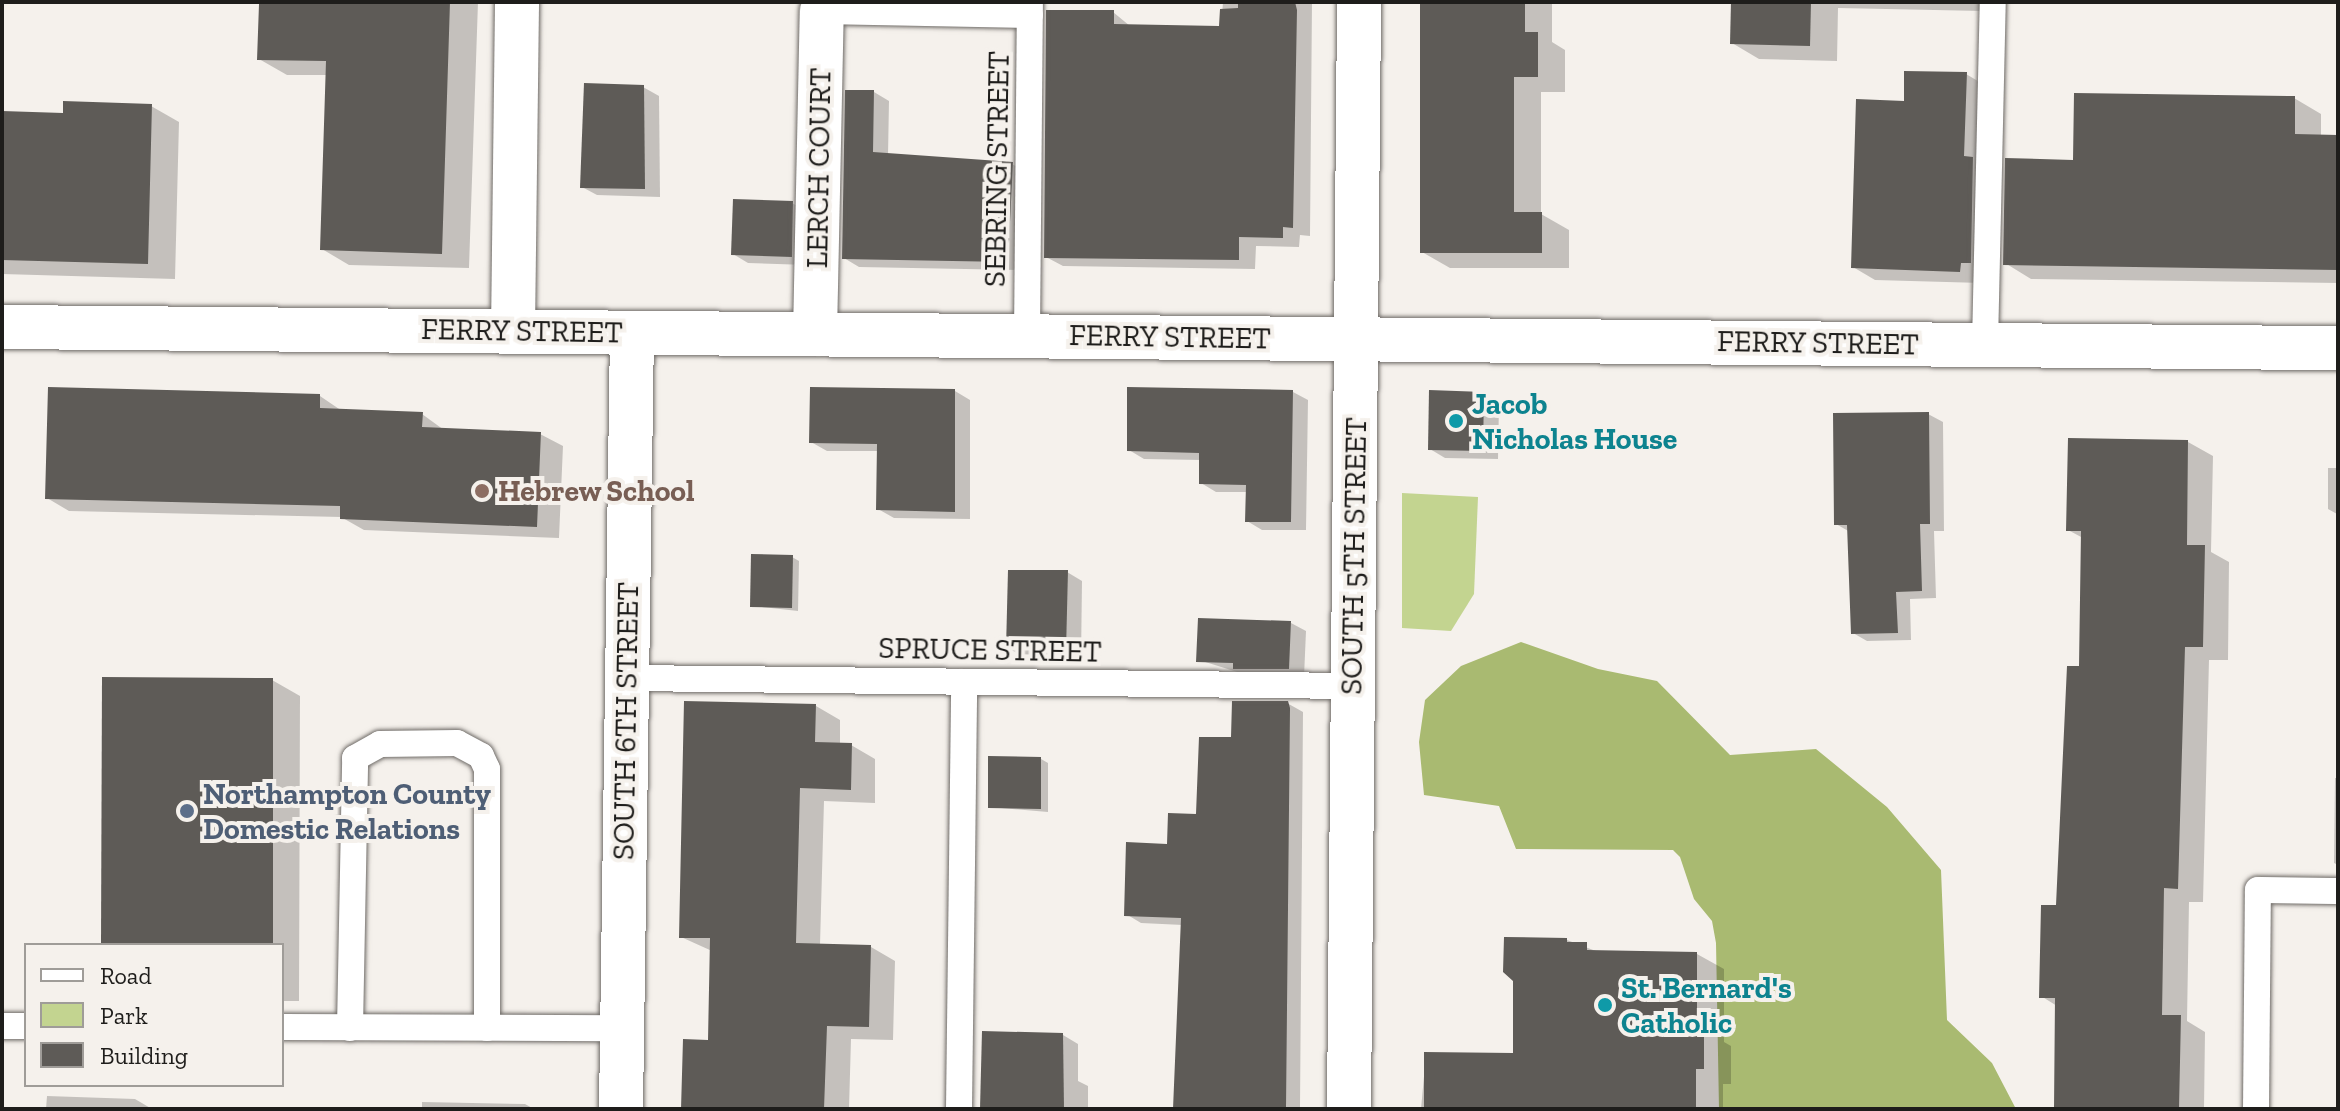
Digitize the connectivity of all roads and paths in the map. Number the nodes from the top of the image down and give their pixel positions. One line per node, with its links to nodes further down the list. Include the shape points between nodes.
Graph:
1 (517, 2): 7 (street)
2 (1359, 2): 11 (street, SOUTH 5TH STREET)
3 (1993, 2): 12 (lane)
4 (822, 7): 5 (lane); 9 (street, LERCH COURT)
5 (1030, 9): 10 (lane, SEBRING STREET)
6 (2, 327): 7 (street, FERRY STREET)
7 (513, 331): 8 (street, FERRY STREET)
8 (632, 333): 9 (street, FERRY STREET); 14 (street, SOUTH 6TH STREET)
9 (815, 334): 10 (street, FERRY STREET)
10 (1027, 336): 11 (street, FERRY STREET)
11 (1356, 339): 12 (street, FERRY STREET); 16 (street, SOUTH 5TH STREET)
12 (1985, 344): 13 (street, FERRY STREET)
13 (2338, 348)
14 (627, 678): 15 (lane, SPRUCE STREET); 23 (street, SOUTH 6TH STREET)
15 (964, 682): 16 (lane, SPRUCE STREET); 25 (lane)
16 (1353, 686): 26 (street, SOUTH 5TH STREET)
17 (2338, 891): 27 (lane, via 2258,890)
18 (2, 1026): 19 (lane)
19 (24, 1026)
20 (284, 1027): 21 (lane)
21 (350, 1028): 22 (lane); 22 (lane, via 355,758 380,744 457,743 481,756 487,769)
22 (487, 1028): 23 (lane)
23 (622, 1028): 24 (street, SOUTH 6TH STREET)
24 (621, 1109)
25 (959, 1109)
26 (1349, 1109)
27 (2256, 1109)

